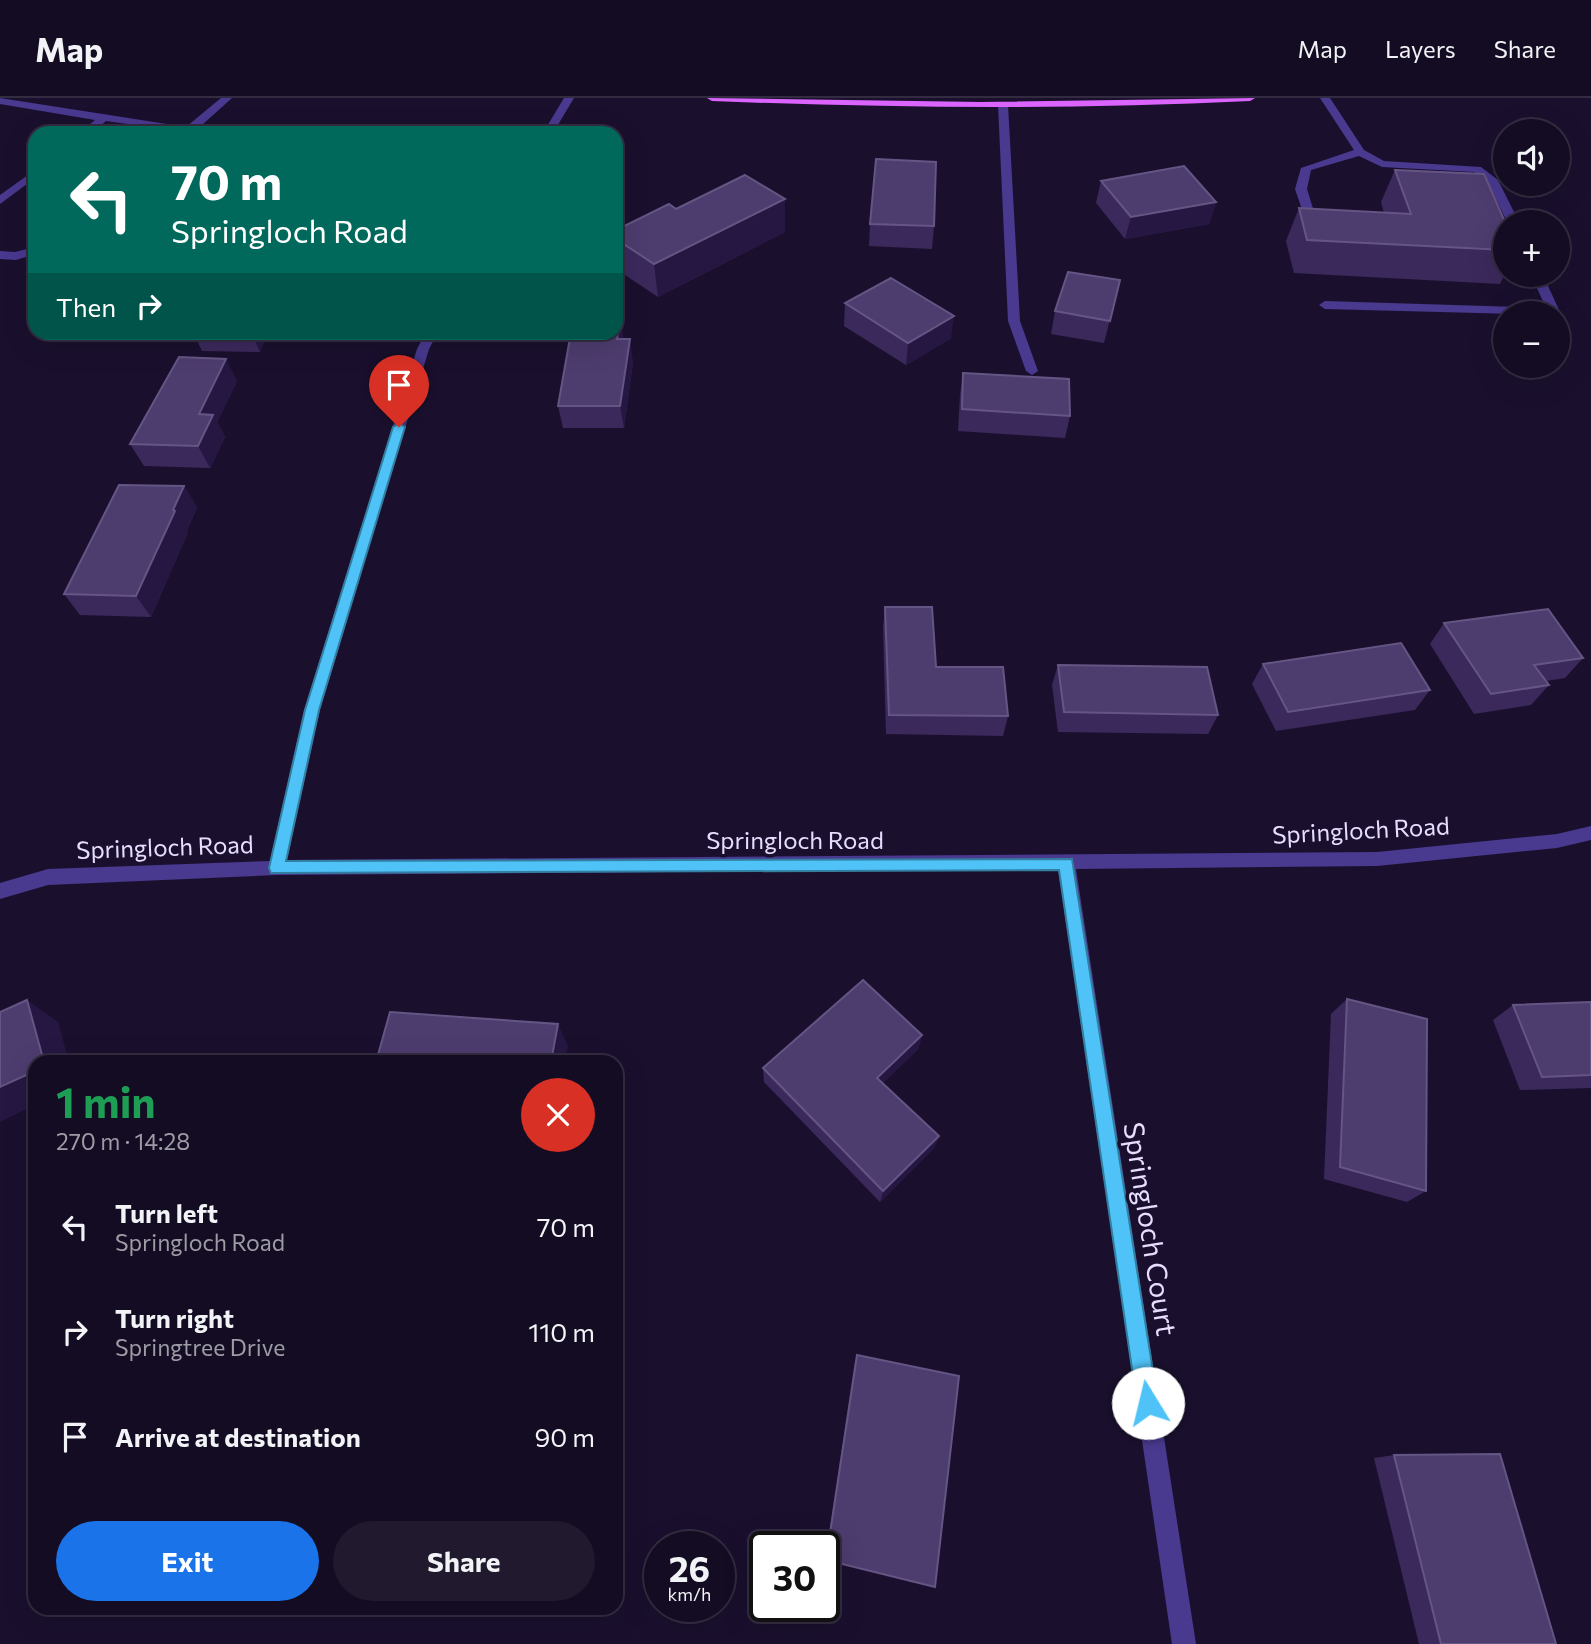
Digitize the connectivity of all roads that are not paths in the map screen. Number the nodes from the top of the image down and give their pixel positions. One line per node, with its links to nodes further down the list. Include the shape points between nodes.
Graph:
1 (227, 98): 11 (street)
2 (569, 98): 12 (street)
3 (712, 98): 7 (main road)
4 (1250, 98): 7 (main road)
5 (1325, 98): 13 (street)
6 (0, 101): 8 (street)
7 (1003, 105): 23 (street, via 1014,321)
8 (104, 118): 9 (street); 10 (street)
9 (94, 126)
10 (152, 126)
11 (195, 126)
12 (552, 126)
13 (1360, 152): 16 (street, via 1382,164 1477,169 1493,180); 17 (street, via 1306,168 1301,189)
14 (28, 179): 15 (street)
15 (0, 201)
16 (1507, 210)
17 (1313, 228)
18 (28, 252): 19 (street)
19 (0, 255)
20 (1543, 287): 21 (street, via 1554,312)
21 (1325, 305)
22 (427, 340): 26 (street, via 312,710)
23 (1032, 371)
24 (1591, 833): 25 (street, Springloch Road, via 1556,841 1377,859)
25 (1066, 863): 26 (street, Springloch Road); 28 (street, Springloch Court)
26 (277, 868): 27 (street, Springloch Road, via 48,877)
27 (0, 891)
28 (1184, 1644)

